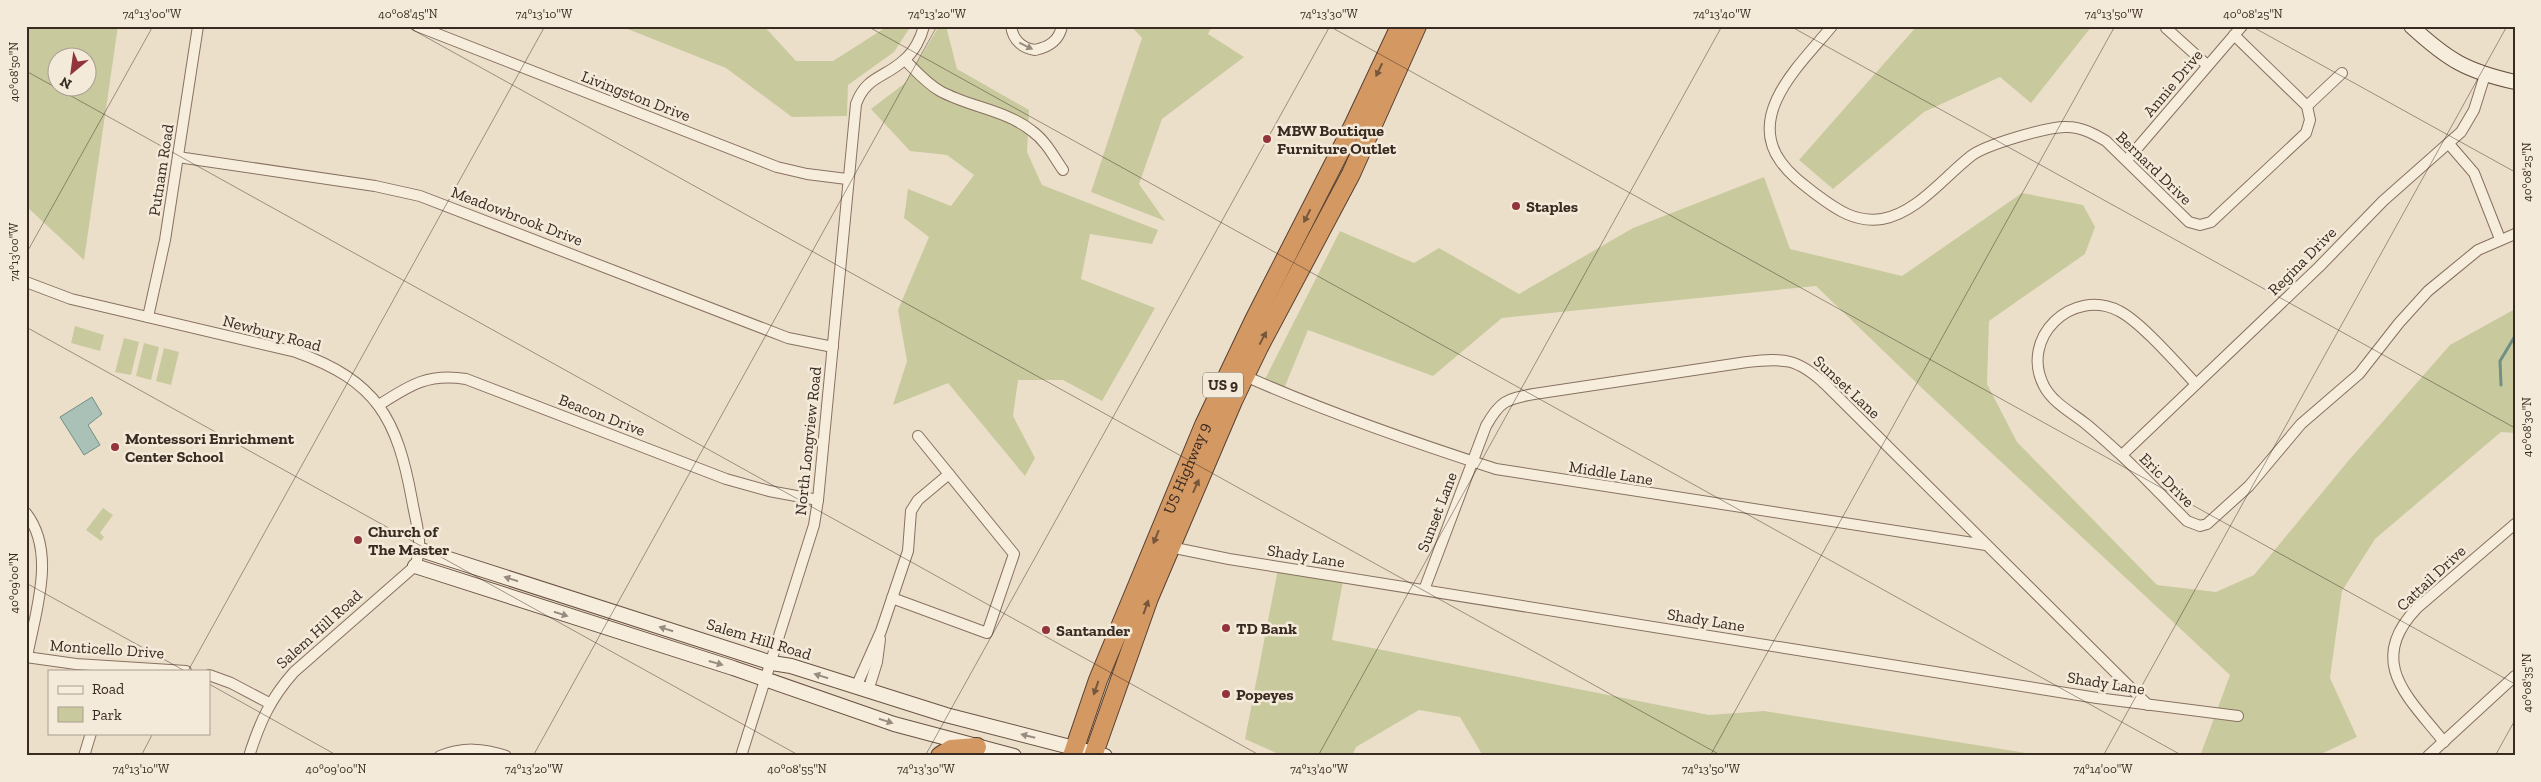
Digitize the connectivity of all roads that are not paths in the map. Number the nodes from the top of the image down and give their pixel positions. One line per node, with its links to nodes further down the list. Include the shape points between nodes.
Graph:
1 (198, 26): 20 (street, Putnam Road)
2 (417, 26): 23 (street, Livingston Drive, via 778,167)
3 (924, 26): 13 (street, via 919,41)
4 (1011, 26): 5 (street, one-way to 5, via 1020,44 1035,50 1051,45 1060,35)
5 (1062, 26)
6 (1400, 26): 60 (highway, US Highway 9 / US 9, one-way to 60, via 1204,425 1098,680)
7 (1418, 26): 29 (highway, US Highway 9 / US 9, one-way to 7, via 1351,174)
8 (1832, 26): 21 (street, Bernard Drive, via 1779,93 1770,126 1777,156 1788,171 1844,213 1872,220 1889,218 1902,212 1978,152 2051,128 2068,127 2093,133)
9 (2242, 26): 12 (street, Annie Drive)
10 (2413, 27): 16 (street, via 2444,56)
11 (2166, 28): 14 (street)
12 (2234, 35): 14 (street, Annie Drive); 18 (street)
13 (905, 60): 22 (street, via 942,92 1020,123 1032,131 1048,146); 23 (street, North Longview Road, via 869,82 858,97)
14 (2207, 65): 21 (street, Annie Drive)
15 (2342, 73): 18 (street)
16 (2485, 76): 17 (street); 19 (street, Regina Drive, via 2471,116)
17 (2515, 82)
18 (2307, 106): 21 (street, Bernard Drive, via 2310,120 2306,133 2214,220 2204,225 2189,222)
19 (2448, 144): 25 (street, via 2474,173); 30 (street, Regina Drive, via 2384,201)
20 (178, 156): 27 (street, Putnam Road, via 165,240); 28 (street, Meadowbrook Drive, via 375,186 420,196 788,338)
21 (2127, 160)
22 (1063, 170)
23 (847, 179): 28 (street, North Longview Road)
24 (2515, 234): 25 (street, Eric Drive)
25 (2500, 239): 33 (street, Eric Drive, via 2466,258 2428,291 2359,374 2301,424 2249,486 2207,524 2200,526 2187,521)
26 (26, 282): 27 (street, Newbury Road, via 71,298)
27 (148, 317): 31 (street, Newbury Road, via 296,352 322,362 356,382)
28 (833, 347): 36 (street, North Longview Road)
29 (1245, 376): 34 (street, Middle Lane); 40 (highway, US Highway 9 / US 9, one-way to 29)
30 (2196, 384): 33 (street, Regina Drive); 33 (street, Eric Drive, via 2120,311 2087,305 2067,311 2052,322 2041,340 2039,351 2044,384 2057,403)
31 (379, 405): 36 (street, Beacon Drive, via 411,384 424,380 444,377 466,379 726,479); 41 (street, Newbury Road, via 396,435 406,462)
32 (918, 436): 35 (street)
33 (2122, 455)
34 (1473, 462): 39 (street, Middle Lane, via 1496,469 1615,489); 39 (street, Sunset Lane, via 1494,411 1507,400 1747,362 1791,361 1804,366 1825,384); 43 (street, Sunset Lane)
35 (950, 474): 44 (street, via 912,508 908,551); 44 (street, via 1014,554 987,633)
36 (818, 500): 46 (street, North Longview Road, via 814,525)
37 (26, 513): 45 (street, via 37,532 44,565)
38 (2515, 524): 58 (street, Cattail Drive, via 2417,608 2397,637 2394,664 2400,687)
39 (1986, 545): 54 (street, Sunset Lane)
40 (1170, 547): 43 (street, Shady Lane); 61 (highway, US Highway 9 / US 9, one-way to 40, via 1114,692)
41 (421, 550): 42 (street, Salem Hill Road); 46 (street, Salem Hill Road, one-way to 41)
42 (415, 566): 51 (street, one-way to 51); 53 (street, Salem Hill Road, via 294,672)
43 (1424, 590): 54 (street, Shady Lane)
44 (892, 598): 52 (street, via 881,631 877,662)
45 (26, 657): 47 (street, Monticello Drive)
46 (772, 663): 51 (street, North Longview Road); 52 (street, Salem Hill Road, one-way to 46)
47 (102, 668): 48 (street, Monticello Drive)
48 (158, 670)
49 (210, 675): 53 (street)
50 (2515, 676): 58 (street)
51 (766, 680): 55 (street); 66 (street, North Longview Road)
52 (862, 689): 55 (street); 60 (street, Salem Hill Road, one-way to 52)
53 (269, 703): 63 (street, Salem Hill Road)
54 (2148, 706): 56 (street, Shady Lane)
55 (866, 715): 59 (street, one-way to 59)
56 (2238, 716)
57 (91, 734): 62 (street)
58 (2444, 742): 69 (street)
59 (977, 747): 67 (highway, via 951,749); 68 (street)
60 (1074, 752): 61 (street, Salem Hill Road)
61 (1098, 754)
62 (84, 756)
63 (249, 756)
64 (440, 756): 65 (street, via 462,749)
65 (506, 756)
66 (741, 756)
67 (940, 756)
68 (1014, 756)
69 (2428, 756)

